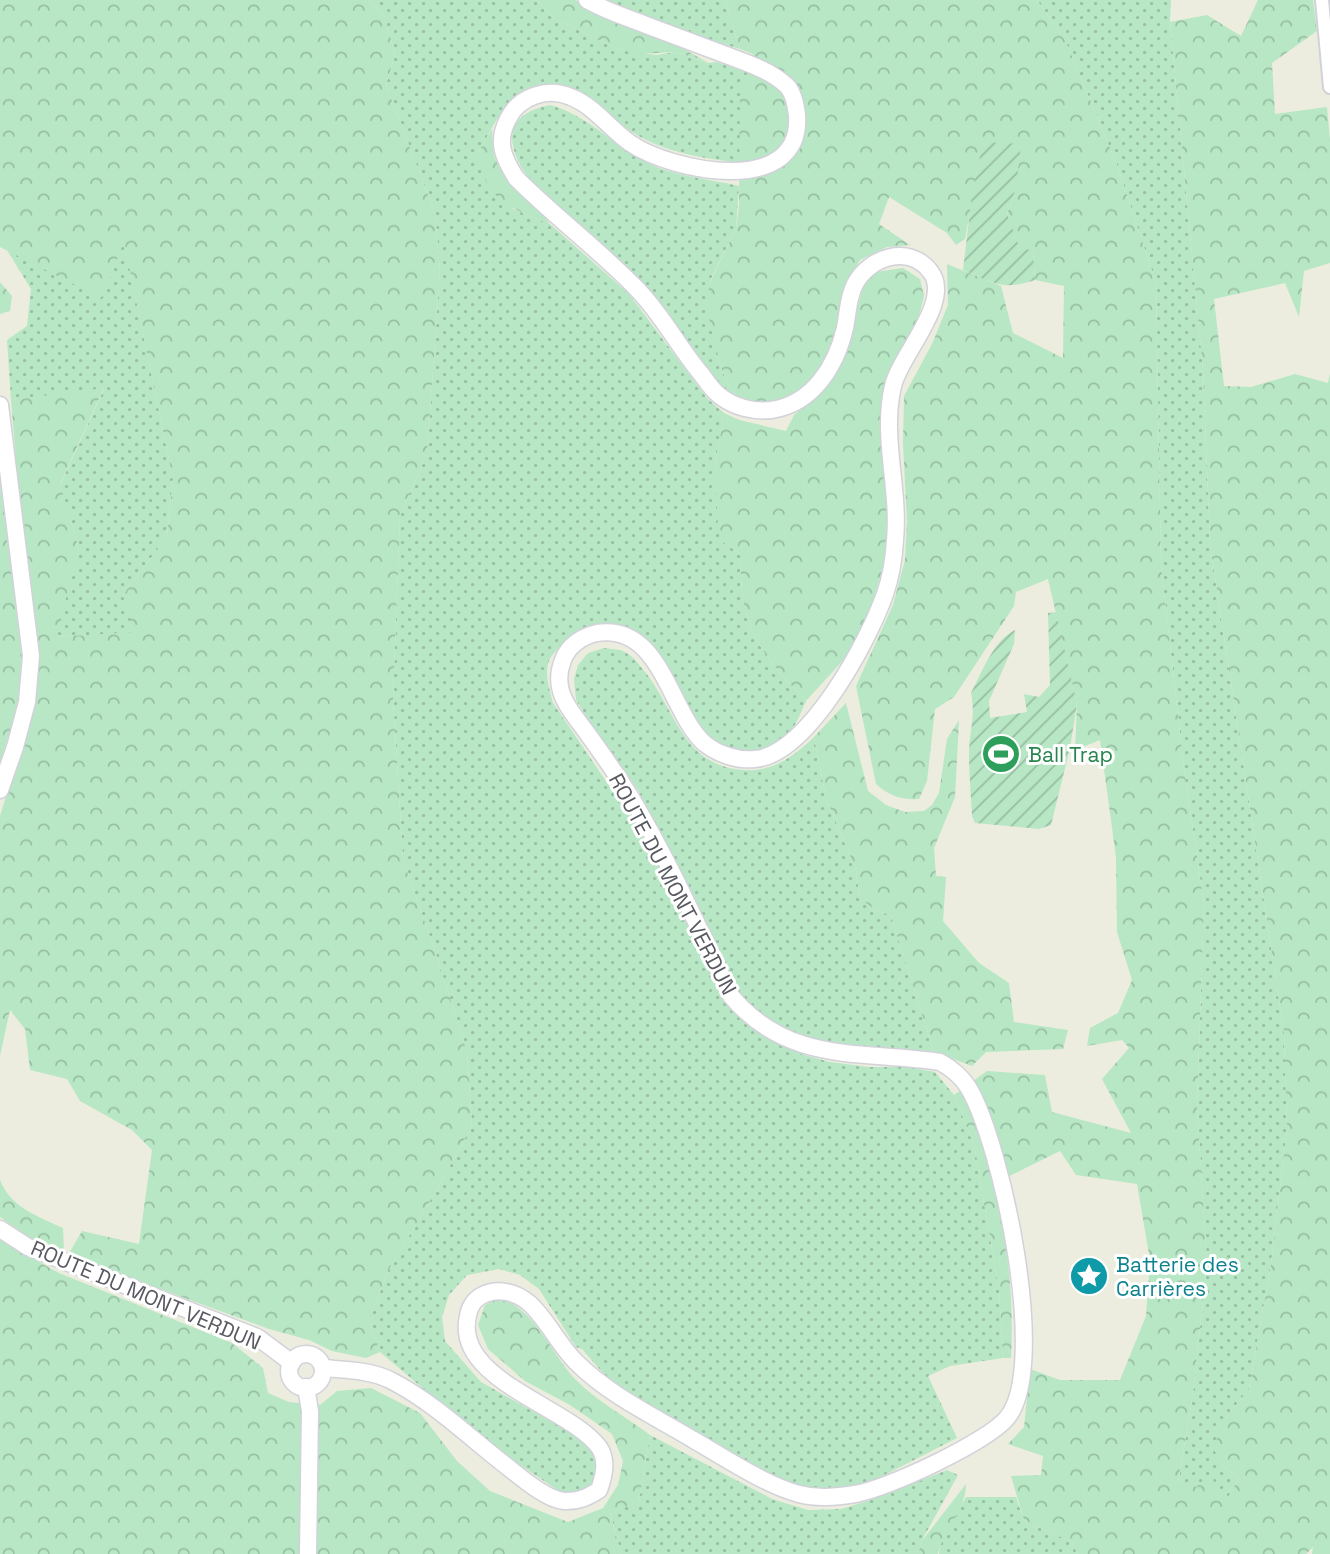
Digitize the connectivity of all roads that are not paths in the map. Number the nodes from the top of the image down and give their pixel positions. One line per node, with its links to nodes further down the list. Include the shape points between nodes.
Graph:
1 (587, 0): 8 (street, ROUTE DU MONT VERDUN, via 761,68 789,87 798,130 789,151 775,163 748,171 663,159 631,144 572,97 548,92 526,99 511,112 502,130 502,155 516,178 639,290 719,395 748,410 767,411 803,398 829,372 849,299 869,265 891,255 925,265 934,275 936,298 903,361 891,400 896,537 886,591 844,677 801,735 779,751 757,759 730,757 706,745 643,646 613,633 582,637 566,653 558,684 566,703 635,804 732,996 747,1014 782,1037 833,1052 940,1062 966,1083 985,1125 1014,1236 1023,1316 1022,1373 1008,1417 963,1448 864,1493 830,1498 799,1494 745,1469 604,1387 574,1360 529,1303 515,1294 499,1291 481,1296 469,1308 465,1328 469,1345 506,1383 600,1448 605,1465 599,1490 584,1499 562,1501 532,1486 393,1381 370,1373)
2 (1322, 0): 3 (street)
3 (1330, 87)
4 (0, 405): 5 (street, via 31,656 27,702)
5 (0, 790)
6 (0, 1229): 7 (street, ROUTE DU MONT VERDUN, via 28,1247 257,1337)
7 (292, 1363): 8 (street, via 308,1354); 9 (street, via 293,1381)
8 (323, 1368): 9 (street, via 319,1382)
9 (306, 1387): 10 (street, via 310,1411)
10 (308, 1554)

